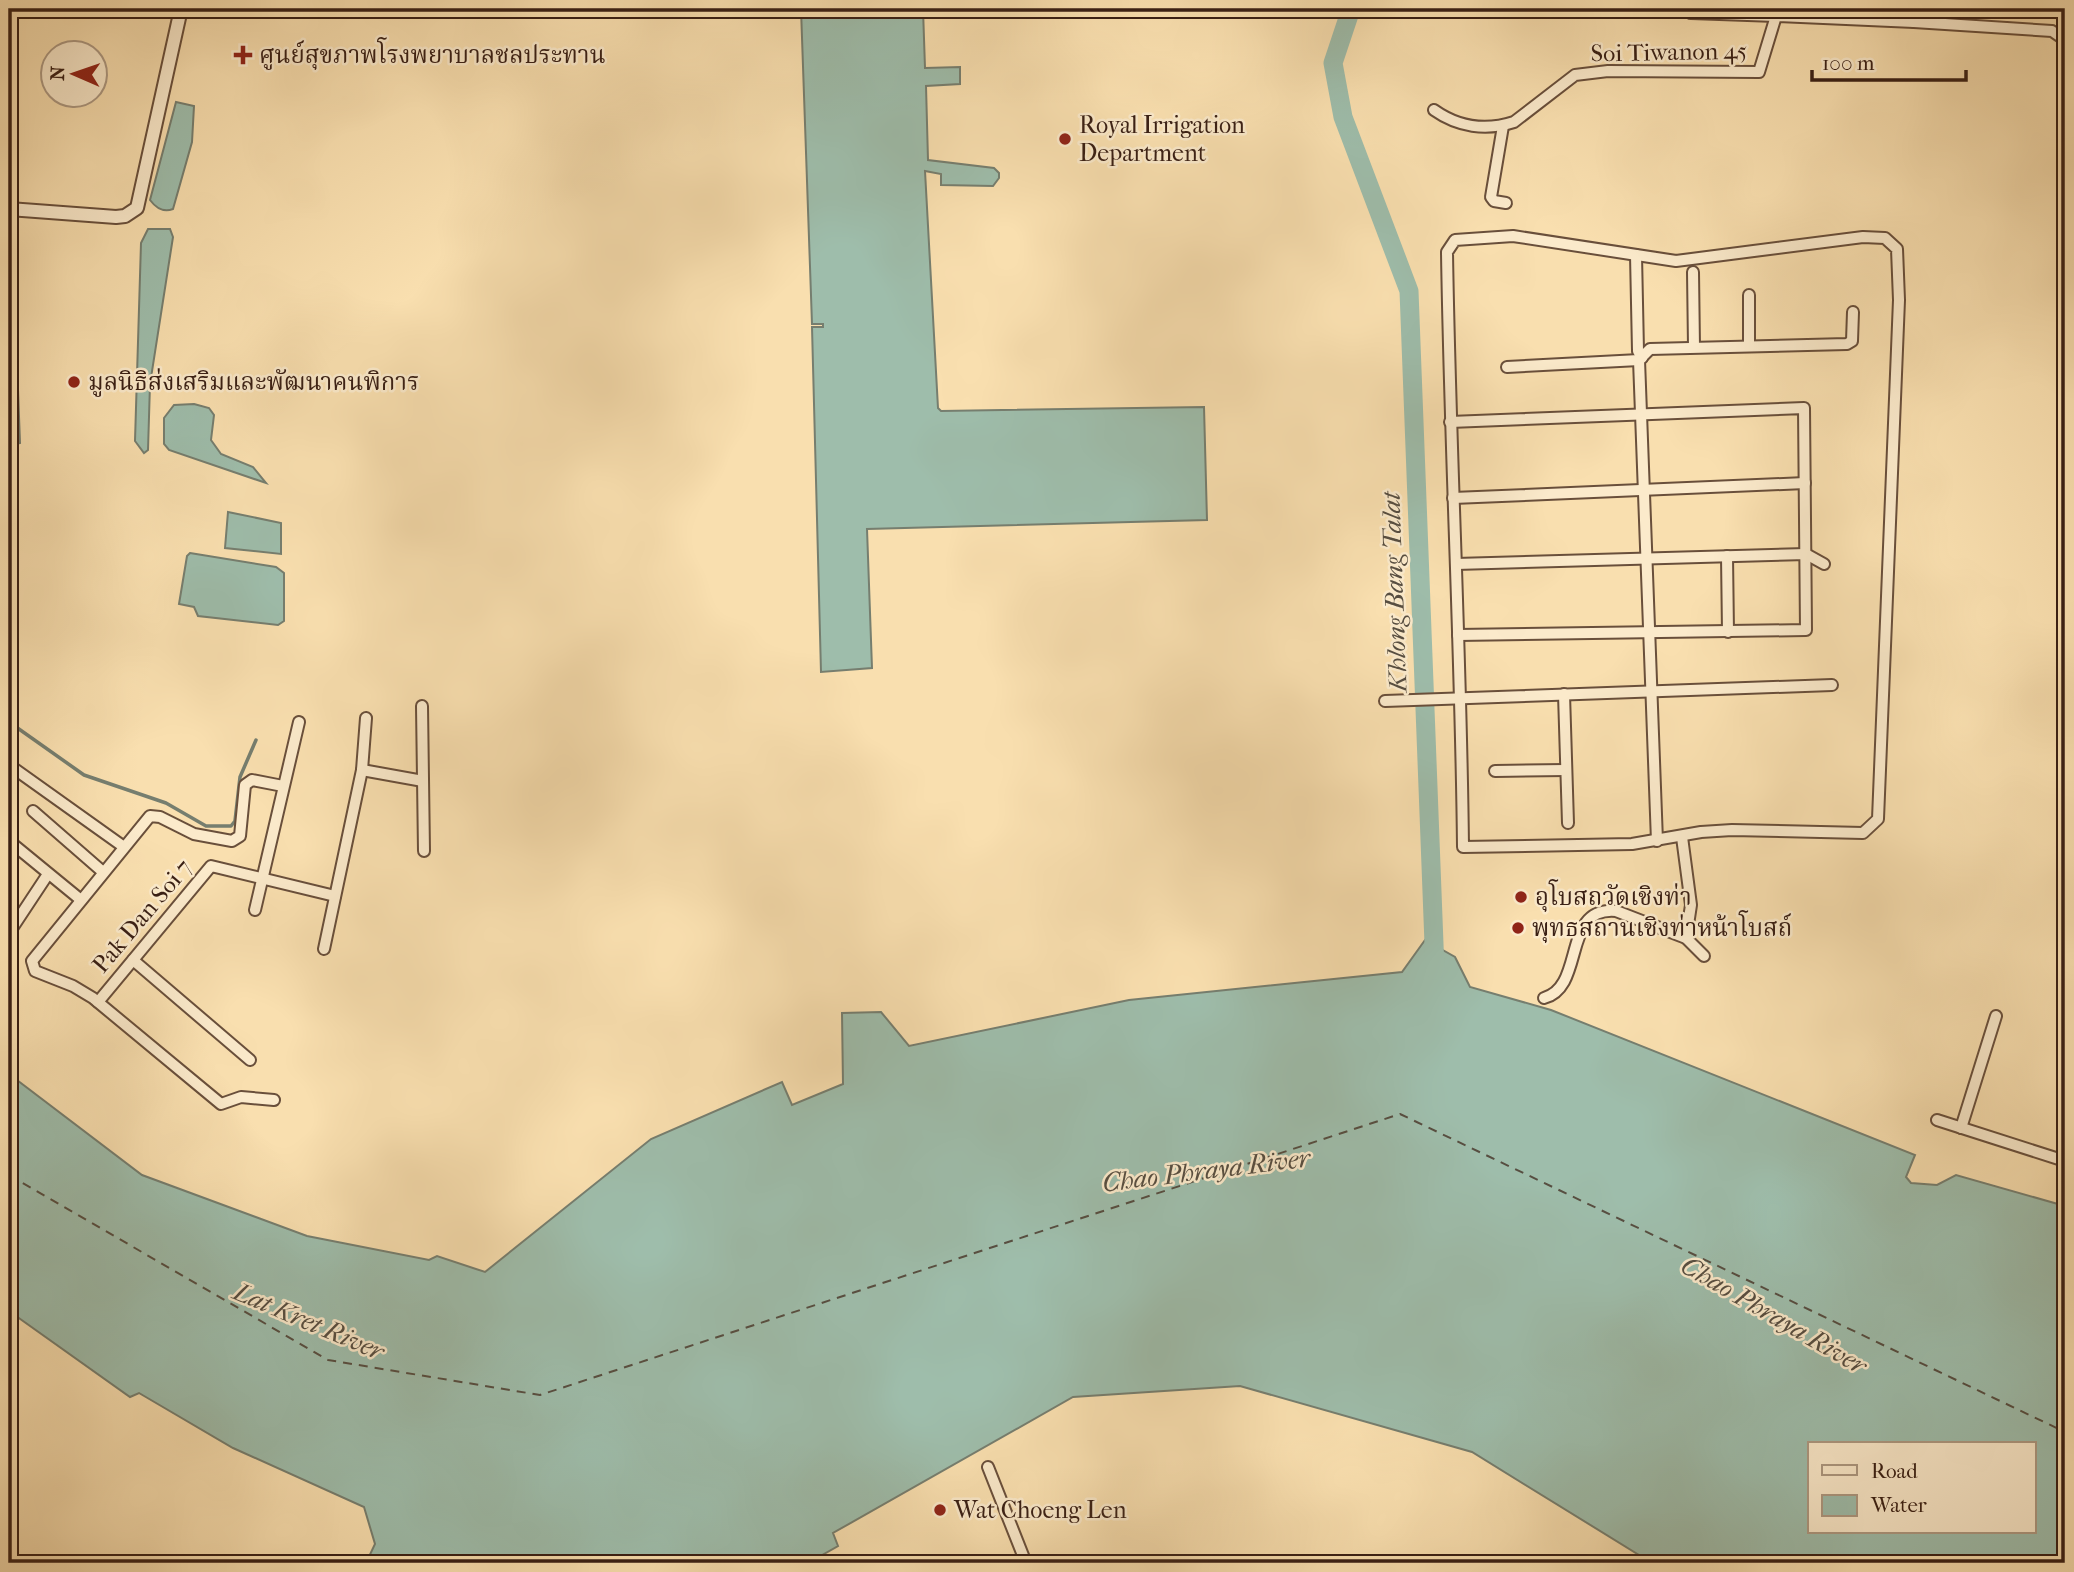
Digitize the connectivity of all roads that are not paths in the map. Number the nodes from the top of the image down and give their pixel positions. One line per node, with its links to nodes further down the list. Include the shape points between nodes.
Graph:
1 (181, 9): 11 (street, via 140,203 131,213 116,217)
2 (1690, 9): 4 (street, via 1691,13)
3 (1915, 9): 6 (street)
4 (1742, 12): 5 (street)
5 (1776, 16): 6 (street, Soi Tiwanon 45); 9 (street, Soi Tiwanon 45, via 1759,72 1575,75)
6 (1914, 22): 7 (street, Soi Tiwanon 45, via 2052,31)
7 (2065, 40)
8 (1434, 110): 9 (street, via 1452,123)
9 (1503, 126): 10 (street, via 1491,197)
10 (1506, 203)
11 (9, 209)
12 (1636, 255): 18 (street); 21 (street, via 1513,236 1455,240 1447,252); 49 (street, via 1676,261 1863,237 1885,238 1897,249 1899,300 1878,819 1863,833 1732,830)
13 (1693, 272): 17 (street)
14 (1749, 295): 16 (street)
15 (1853, 312): 16 (street, via 1850,343)
16 (1749, 346): 17 (street)
17 (1694, 347): 18 (street, via 1650,349)
18 (1640, 359): 19 (street); 20 (street)
19 (1507, 367)
20 (1641, 414): 21 (street); 22 (street, via 1803,407); 23 (street)
21 (1450, 422): 24 (street)
22 (1805, 483): 23 (street); 25 (street)
23 (1644, 488): 24 (street); 27 (street)
24 (1453, 498): 28 (street)
25 (1807, 554): 26 (street); 29 (street); 30 (street, via 1806,630)
26 (1727, 556): 27 (street); 30 (street)
27 (1646, 559): 28 (street); 31 (street)
28 (1455, 564): 32 (street)
29 (1824, 564)
30 (1728, 632): 31 (street)
31 (1648, 633): 32 (street); 34 (street)
32 (1458, 635): 36 (street)
33 (1832, 685): 34 (street)
34 (1650, 691): 35 (street); 51 (street)
35 (1564, 694): 36 (street); 43 (street)
36 (1461, 698): 37 (street); 51 (street, via 1463,848)
37 (1385, 701)
38 (422, 706): 45 (street)
39 (366, 718): 42 (street)
40 (299, 722): 46 (street)
41 (9, 765): 52 (street)
42 (362, 770): 45 (street); 57 (street)
43 (1566, 770): 44 (street); 48 (street)
44 (1495, 771)
45 (423, 780): 53 (street)
46 (282, 786): 52 (street, via 253,780 246,785 240,835 232,841 194,834 154,816); 56 (street)
47 (33, 811): 54 (street)
48 (1568, 823)
49 (1682, 837): 51 (street); 62 (street, via 1690,905)
50 (9, 841): 55 (street)
51 (1657, 841)
52 (124, 847): 54 (street)
53 (424, 851)
54 (103, 872): 58 (street)
55 (48, 874): 58 (street); 60 (street)
56 (262, 879): 57 (street); 59 (street); 65 (street, Pak Dan Soi 7, via 211,866)
57 (335, 896): 63 (street)
58 (80, 901): 66 (street)
59 (255, 910)
60 (13, 915): 61 (street)
61 (9, 933)
62 (1686, 938): 64 (street); 68 (street, via 1616,911 1594,914 1583,925 1564,983)
63 (324, 949)
64 (1704, 956)
65 (133, 960): 69 (street, Pak Dan Soi 7); 71 (street)
66 (32, 966): 67 (street); 69 (street)
67 (20, 971)
68 (1544, 998)
69 (98, 1002): 72 (street, via 221,1104 241,1097)
70 (1996, 1016): 74 (street)
71 (250, 1060)
72 (274, 1100)
73 (1937, 1120): 74 (street)
74 (1961, 1128): 75 (street)
75 (2065, 1161)
76 (988, 1467): 77 (street)
77 (1026, 1563)

